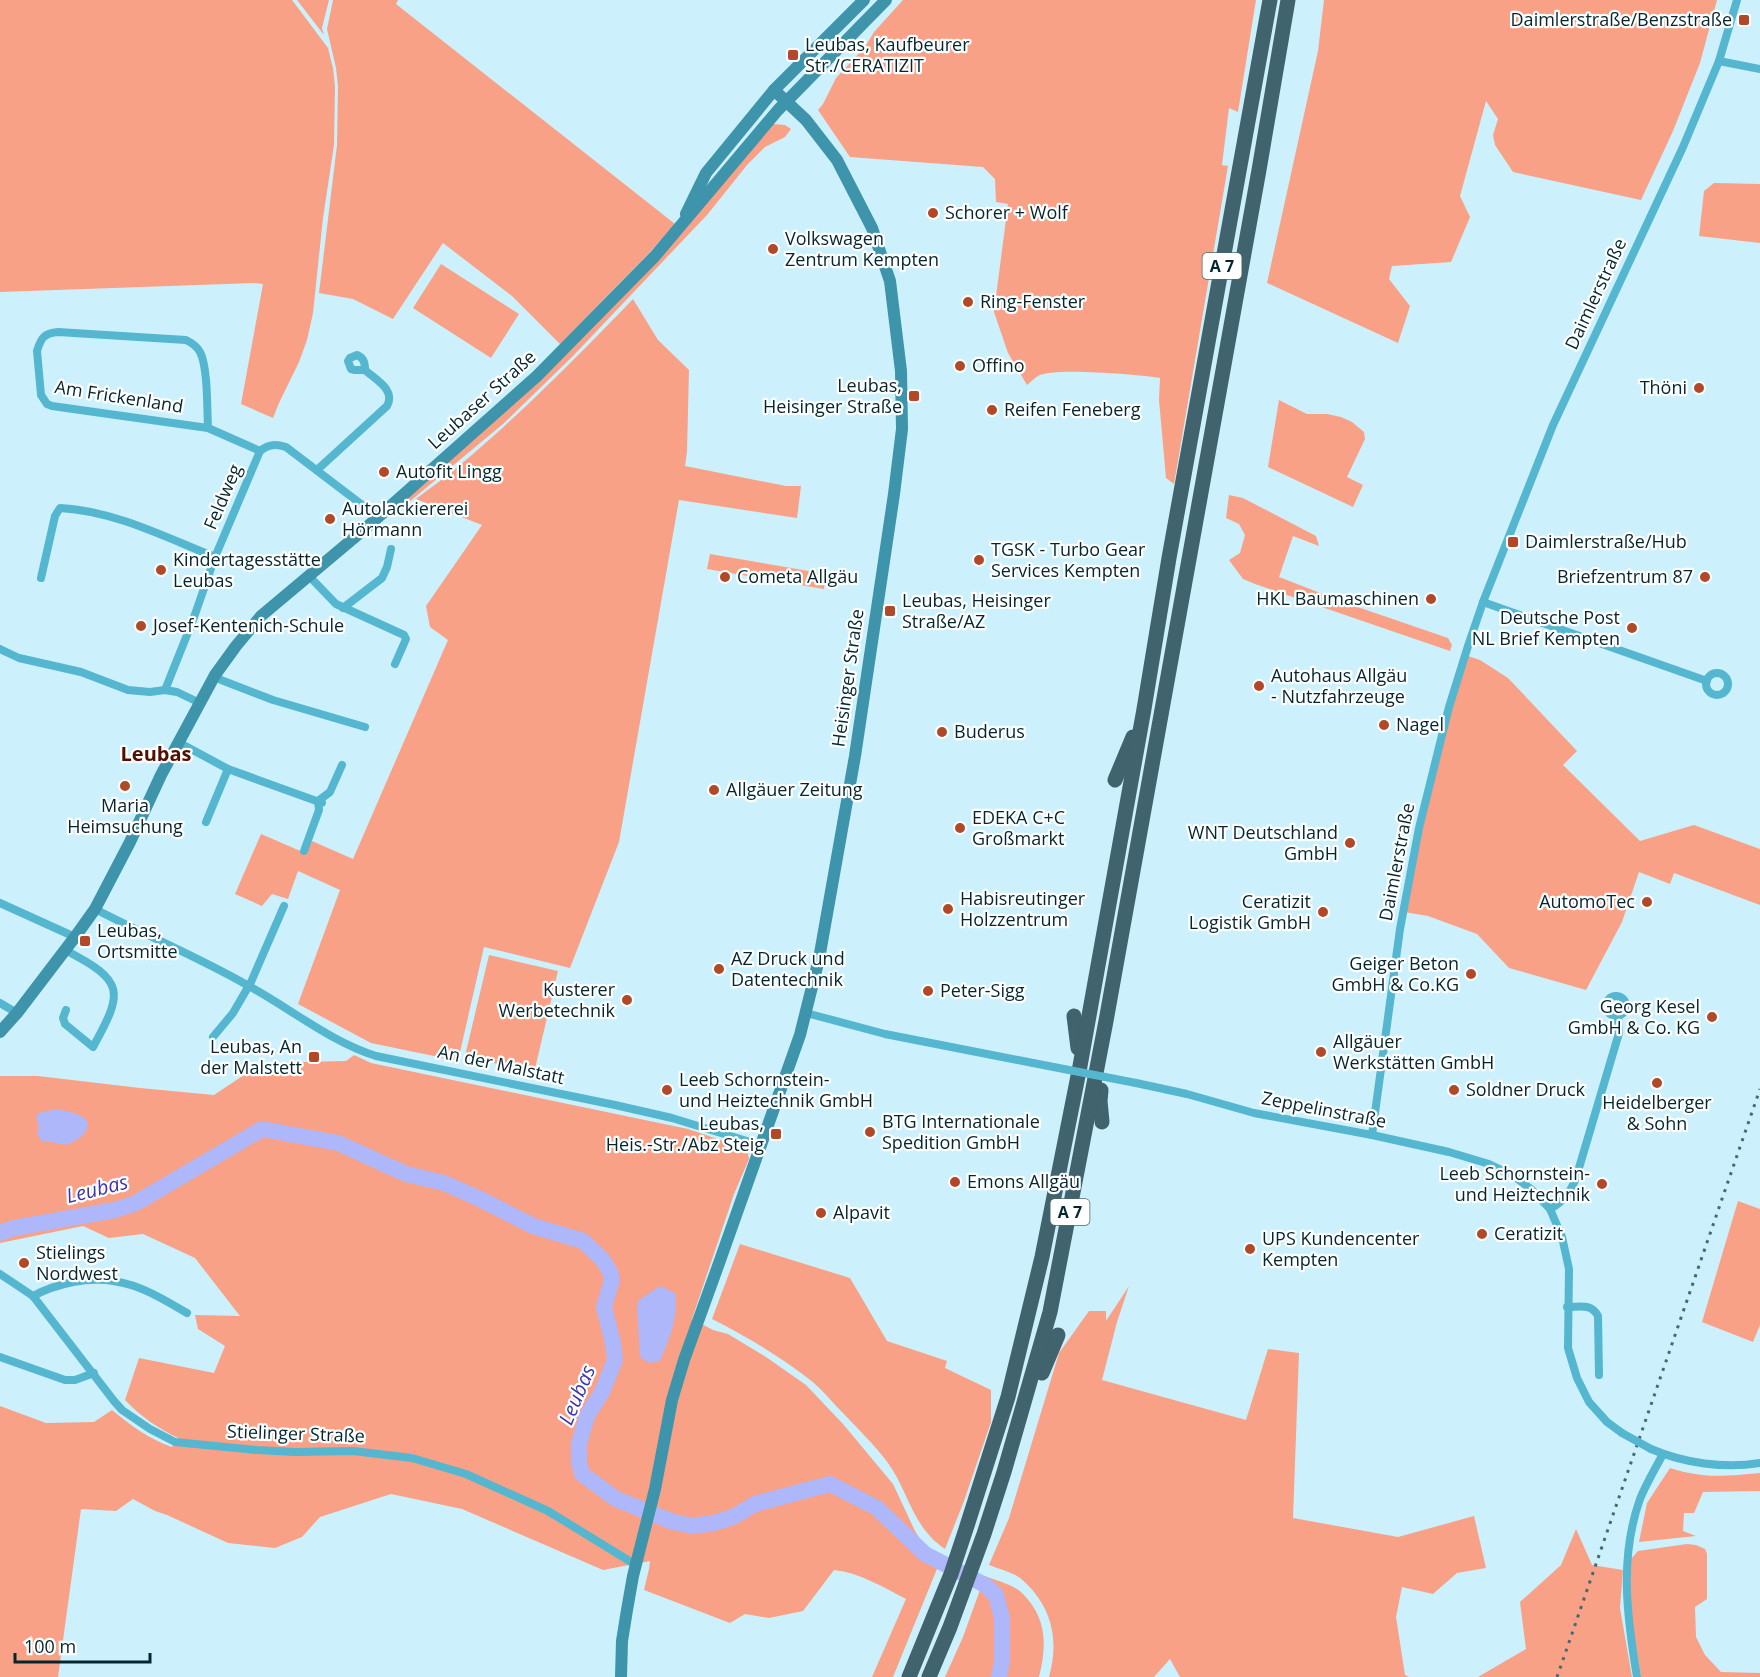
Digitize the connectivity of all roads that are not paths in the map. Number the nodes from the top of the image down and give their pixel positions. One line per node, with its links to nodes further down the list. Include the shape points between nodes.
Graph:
1 (864, 0): 8 (main road)
2 (886, 0): 9 (main road, Leubaser Straße)
3 (1270, 0): 28 (highway, A 7)
4 (1288, 0): 49 (highway, A 7)
5 (1737, 0): 6 (street, Daimlerstraße)
6 (1719, 61): 7 (street); 20 (street, Daimlerstraße, via 1553,425)
7 (1760, 69)
8 (774, 90): 9 (main road, Heisinger Straße); 10 (main road, via 706,173)
9 (787, 101): 10 (main road, Leubaser Straße); 46 (main road, Heisinger Straße, via 837,160 872,228 890,281 902,393 894,494 855,756)
10 (681, 226): 15 (main road, Leubaser Straße, via 537,376)
11 (365, 370): 14 (street, via 385,387 391,399)
12 (208, 428): 12 (street, Am Frickenland, via 47,404 41,395 39,344 49,332 186,340 195,345 204,364); 13 (street, Am Frickenland)
13 (260, 451): 14 (street, Feldweg, via 275,444 285,447); 17 (street, Feldweg)
14 (317, 470): 15 (street, Feldweg)
15 (378, 517): 18 (main road, Leubaser Straße)
16 (391, 549): 21 (street, via 382,578)
17 (215, 557): 19 (street, via 105,514 60,508); 26 (street, Feldweg)
18 (309, 576): 21 (street); 24 (main road, Leubaser Straße, via 261,616)
19 (41, 578)
20 (1483, 602): 25 (street); 54 (street, Daimlerstraße, via 1449,707 1419,828 1400,929)
21 (343, 608): 23 (street, via 404,635 406,639)
22 (1, 652): 26 (street, via 81,672 128,690)
23 (395, 664)
24 (216, 675): 27 (main road, Leubaser Straße); 29 (street, via 273,700)
25 (1707, 681)
26 (165, 690): 27 (street)
27 (200, 704): 30 (main road, Leubaser Straße)
28 (1144, 709): 33 (highway); 52 (highway, A 7)
29 (365, 727)
30 (178, 742): 32 (street); 39 (main road, Leubaser Straße)
31 (342, 765): 34 (street, via 330,792)
32 (228, 770): 34 (street); 35 (street)
33 (1115, 780)
34 (320, 802): 36 (street)
35 (206, 822)
36 (304, 851)
37 (0, 903): 40 (street)
38 (284, 906): 42 (street)
39 (95, 909): 40 (main road, Leubaser Straße); 42 (street, An der Malstatt)
40 (75, 938): 41 (main road, Leubaser Straße)
41 (65, 950): 44 (street, via 103,973 111,982 114,1004 93,1047 65,1024); 45 (main road, Leubaser Straße)
42 (249, 985): 51 (street); 55 (street, An der Malstatt, via 350,1046 376,1056 672,1118)
43 (0, 1003): 45 (street)
44 (66, 1010)
45 (17, 1013): 50 (main road, Leubaser Straße)
46 (806, 1013): 54 (street, Zeppelinstraße, bridge, via 885,1034); 55 (main road, Heisinger Straße)
47 (1074, 1016): 52 (highway)
48 (1618, 1017): 56 (street, via 1619,1033 1576,1178 1568,1195)
49 (1106, 1021): 53 (highway); 65 (highway, A 7, via 1050,1312)
50 (0, 1032)
51 (213, 1037)
52 (1080, 1066): 70 (highway, A 7, via 1042,1257 1008,1397 966,1529)
53 (1102, 1122)
54 (1372, 1135): 56 (street, Zeppelinstraße, via 1489,1164 1514,1176)
55 (759, 1149): 68 (main road, Heisinger Straße, via 672,1400)
56 (1550, 1209): 59 (street, Zeppelinstraße, via 1569,1269)
57 (0, 1274): 58 (street, Stielinger Straße)
58 (33, 1296): 60 (street, via 68,1283 102,1279 129,1283); 63 (street, Stielinger Straße)
59 (1567, 1307): 64 (street, via 1587,1306 1598,1316); 66 (street, Zeppelinstraße, bridge, via 1568,1348 1589,1402 1622,1433)
60 (187, 1313)
61 (1058, 1335): 65 (highway, via 1038,1385)
62 (0, 1357): 63 (street, via 65,1380)
63 (94, 1373): 68 (street, Stielinger Straße, via 122,1410 175,1442 295,1452 353,1451 412,1458 465,1474 548,1511)
64 (1599, 1375)
65 (1025, 1401): 71 (highway, A 7, via 984,1534)
66 (1663, 1454): 67 (street, Zeppelinstraße, via 1724,1465); 72 (street, via 1640,1499 1628,1548 1626,1604)
67 (1760, 1463)
68 (636, 1565): 69 (main road, Heisinger Straße, via 622,1641)
69 (621, 1677)
70 (909, 1677)
71 (929, 1677)
72 (1637, 1677)

